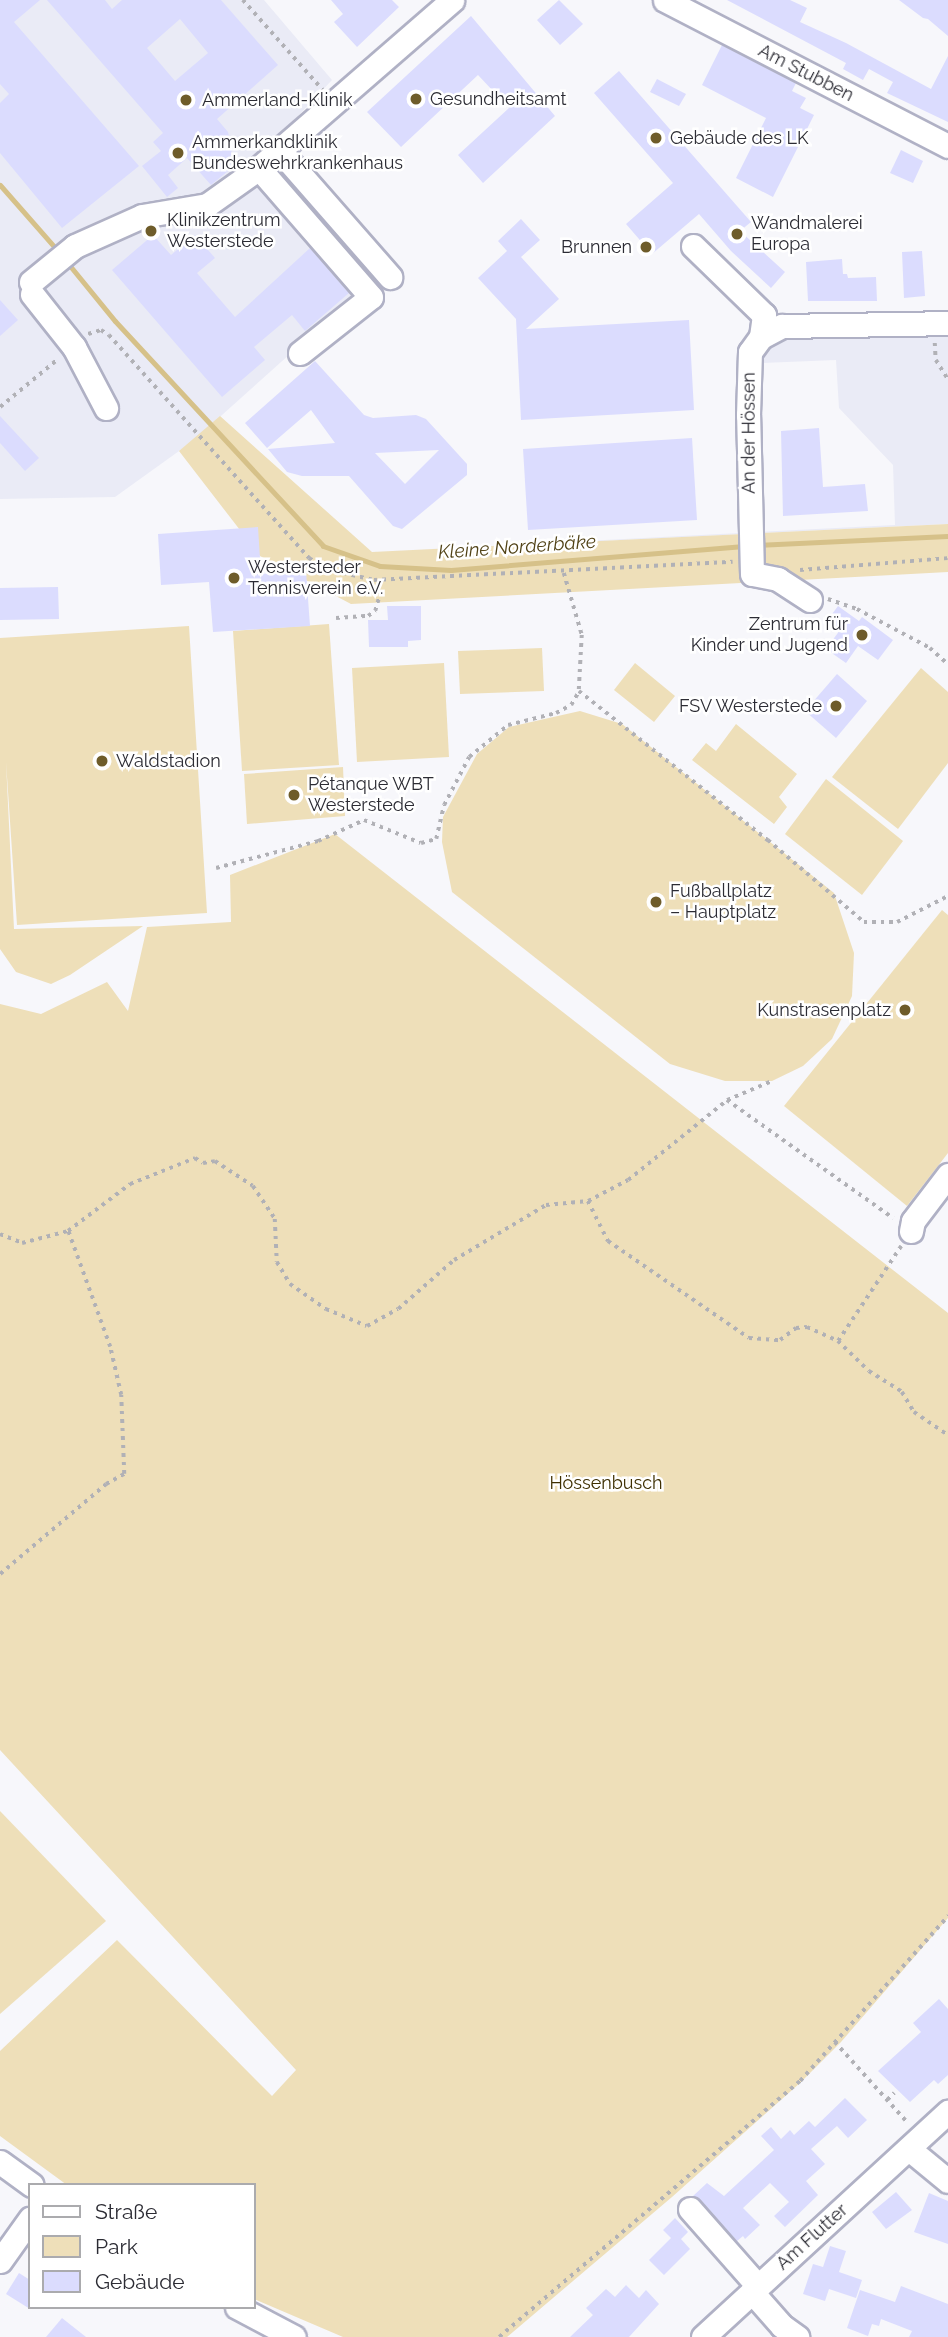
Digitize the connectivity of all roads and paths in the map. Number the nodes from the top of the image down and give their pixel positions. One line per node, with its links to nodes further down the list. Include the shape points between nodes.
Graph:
1 (243, 0): 4 (path)
2 (665, 0): 5 (street, Am Stubben)
3 (441, 3): 4 (street)
4 (334, 103): 6 (street)
5 (948, 146)
6 (279, 150): 7 (street); 9 (street)
7 (260, 168): 12 (street, via 207,205 142,216 75,246 32,288); 13 (street, via 370,297)
8 (693, 246): 11 (street, via 764,315)
9 (390, 277)
10 (941, 323): 11 (street, via 782,327); 14 (path, via 936,360)
11 (761, 337): 17 (street, An der Hössen, via 750,352 747,378)
12 (74, 347): 15 (path); 16 (street); 20 (path, via 91,332 101,330 109,335 309,558 327,569 374,580)
13 (300, 353)
14 (948, 379)
15 (0, 407)
16 (106, 408)
17 (751, 557): 20 (path); 22 (street, via 752,574 778,579)
18 (948, 558): 19 (path)
19 (792, 571)
20 (564, 573): 25 (path, via 582,635)
21 (382, 587): 23 (path, via 375,611 368,616)
22 (810, 600): 24 (path, via 835,599 930,648)
23 (336, 618)
24 (948, 664)
25 (579, 691): 26 (path, via 571,705 508,725 468,757 444,805 436,839 421,843 364,820 318,841); 27 (path, via 864,922 897,922)
26 (216, 868)
27 (948, 896)
28 (772, 1081): 29 (path)
29 (727, 1100): 31 (path, via 628,1180); 33 (path)
30 (948, 1175): 33 (street, via 913,1221)
31 (588, 1201): 32 (path, via 546,1205 454,1260 398,1309 367,1326 326,1309 290,1284 276,1262 275,1219 253,1186 215,1161 203,1163 195,1158 130,1184); 35 (path, via 608,1241 749,1338 780,1340 796,1328 807,1327)
32 (68, 1231): 34 (path, via 22,1243); 37 (path, via 110,1347 121,1395 124,1474 106,1484)
33 (911, 1231): 35 (path)
34 (0, 1234)
35 (838, 1341): 36 (path, via 869,1371 902,1392 915,1412)
36 (948, 1434)
37 (0, 1574)
38 (948, 1916): 39 (path)
39 (835, 2042): 41 (path); 53 (path, via 800,2081)
40 (894, 2094): 41 (path)
41 (887, 2100): 43 (path)
42 (948, 2112): 43 (street, Am Flutter)
43 (915, 2143): 45 (street); 50 (street, Am Flutter)
44 (0, 2162): 46 (street)
45 (948, 2181)
46 (29, 2183)
47 (690, 2209): 50 (street)
48 (28, 2222): 49 (street)
49 (0, 2262)
50 (755, 2289): 54 (street, Am Flutter); 55 (street, via 782,2326)
51 (241, 2309): 52 (street)
52 (294, 2337)
53 (499, 2337)
54 (703, 2337)
55 (797, 2337)

